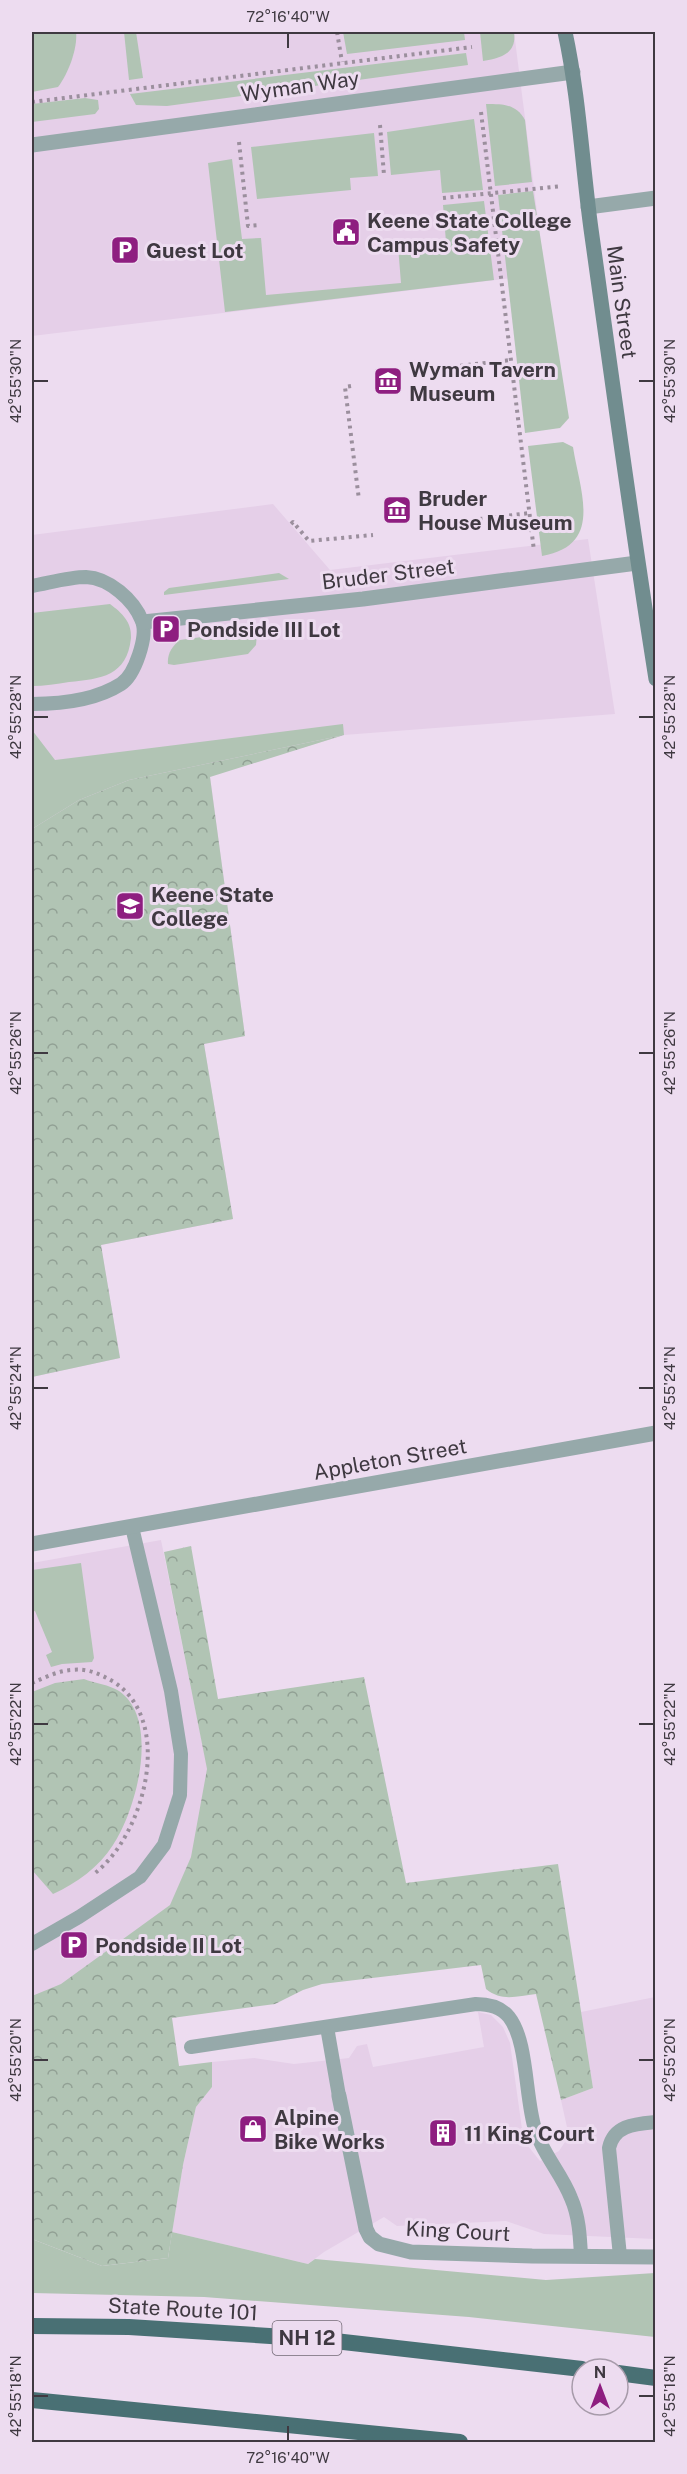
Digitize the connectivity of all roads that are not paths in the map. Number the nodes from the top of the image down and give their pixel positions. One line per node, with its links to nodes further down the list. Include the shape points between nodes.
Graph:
1 (565, 32): 3 (main road, Main Street)
2 (574, 32): 3 (main road, Main Street)
3 (573, 72): 4 (street, Wyman Way); 6 (main road, Main Street)
4 (32, 145)
5 (656, 198): 6 (street)
6 (588, 207): 7 (main road, Main Street)
7 (637, 562): 9 (street, Bruder Street, via 363,599); 10 (main road, Main Street)
8 (32, 586): 9 (lane, via 88,577 110,584 129,600)
9 (143, 622): 11 (lane, via 136,665 122,683 56,704)
10 (656, 679)
11 (32, 704)
12 (656, 1433): 13 (street, Appleton Street)
13 (132, 1527): 14 (street, Appleton Street); 15 (lane, via 171,1691 181,1754 180,1795 164,1845 140,1877)
14 (32, 1544)
15 (32, 1944)
16 (327, 2027): 17 (lane); 18 (lane); 20 (lane, via 476,2004 490,2004 508,2015 519,2037 535,2130 577,2215)
17 (191, 2047)
18 (339, 2096): 20 (street, King Court, via 366,2229 379,2244 411,2252)
19 (656, 2122): 21 (lane, via 626,2126 611,2140)
20 (581, 2256): 21 (street, King Court)
21 (620, 2256): 22 (street, King Court)
22 (656, 2257)
23 (32, 2326): 24 (highway, State Route 101 / NH 12, via 129,2327 317,2339)
24 (570, 2368)
25 (630, 2375): 26 (highway)
26 (656, 2378)
27 (32, 2400): 28 (highway)
28 (460, 2442)

